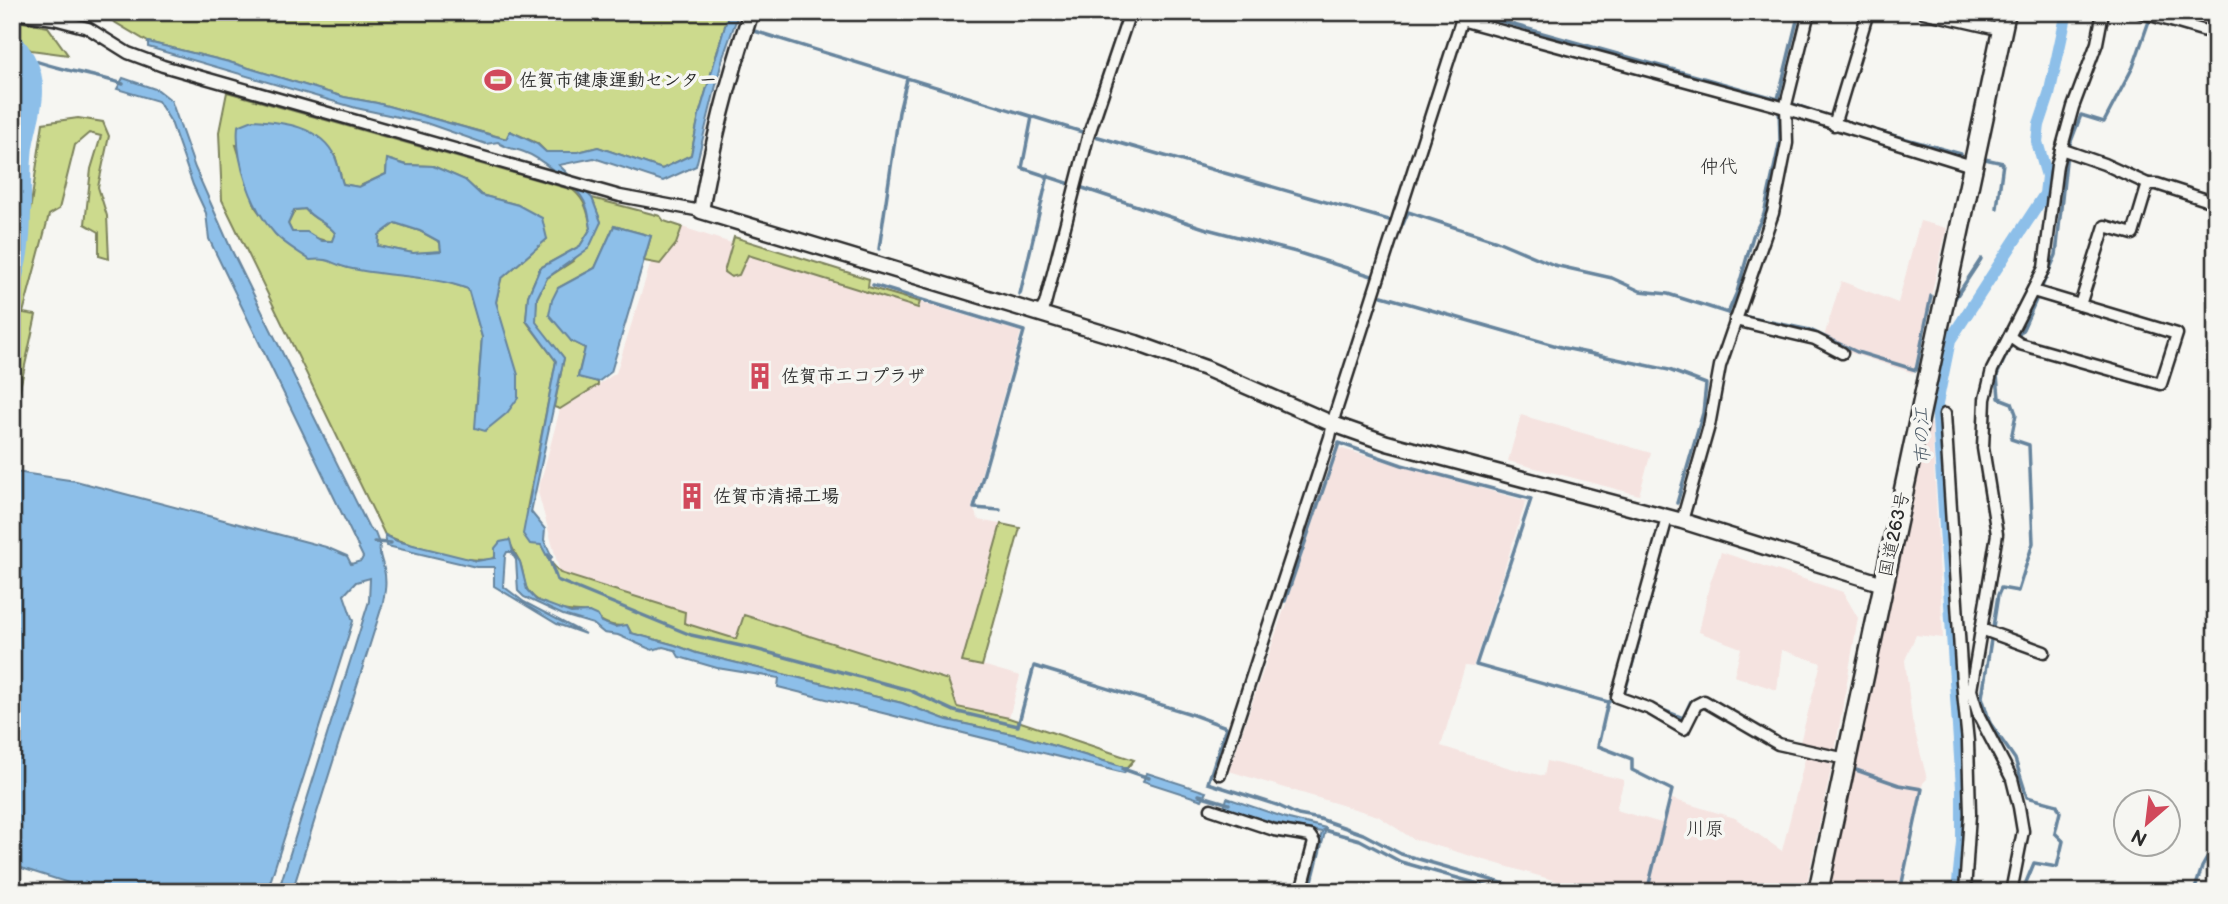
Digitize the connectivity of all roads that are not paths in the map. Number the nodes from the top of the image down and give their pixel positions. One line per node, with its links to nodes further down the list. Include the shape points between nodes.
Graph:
1 (1130, 12): 21 (street)
2 (1809, 12): 12 (street)
3 (1868, 12): 13 (street)
4 (1923, 12): 10 (street)
5 (2006, 12): 10 (highway, 国道263号)
6 (2104, 12): 14 (street, via 2073,107)
7 (2140, 12): 11 (street)
8 (12, 13): 18 (street, via 88,28 128,53 163,66 620,196)
9 (747, 24): 18 (street, via 727,85)
10 (2002, 30): 15 (highway, 国道263号)
11 (2216, 34)
12 (1783, 105): 13 (street); 22 (street, via 1787,143 1781,178); 26 (street, via 1462,17)
13 (1835, 119): 15 (street)
14 (2066, 150): 16 (street); 19 (street, via 2057,165 2044,268)
15 (1972, 166): 29 (highway, 国道263号)
16 (2148, 184): 17 (street); 20 (street, via 2133,234 2105,226)
17 (2216, 203)
18 (701, 211): 21 (street)
19 (2032, 291): 20 (street); 23 (street)
20 (2080, 305): 23 (street, via 2177,334 2161,384 2020,344)
21 (1039, 314): 26 (street, via 1205,368)
22 (1736, 316): 24 (street, via 1815,339); 28 (street)
23 (2010, 337): 30 (street, via 1992,370 1985,399 1983,448 1997,534)
24 (1842, 353)
25 (1945, 414): 37 (street, via 1968,743)
26 (1333, 424): 27 (street, via 1387,443); 33 (street)
27 (1667, 517): 28 (street); 32 (street, via 1621,699 1684,729 1700,703 1778,744)
28 (1682, 521): 29 (street)
29 (1884, 584): 32 (highway, 国道263号)
30 (1988, 631): 31 (street); 38 (street, via 1971,690 1979,716 2012,779 2023,831)
31 (2045, 652)
32 (1846, 759): 36 (highway, 国道263号)
33 (1220, 775)
34 (1211, 809): 35 (street, via 1274,830 1310,836 1314,842)
35 (1301, 892)
36 (1818, 892)
37 (1965, 892)
38 (2011, 892)

